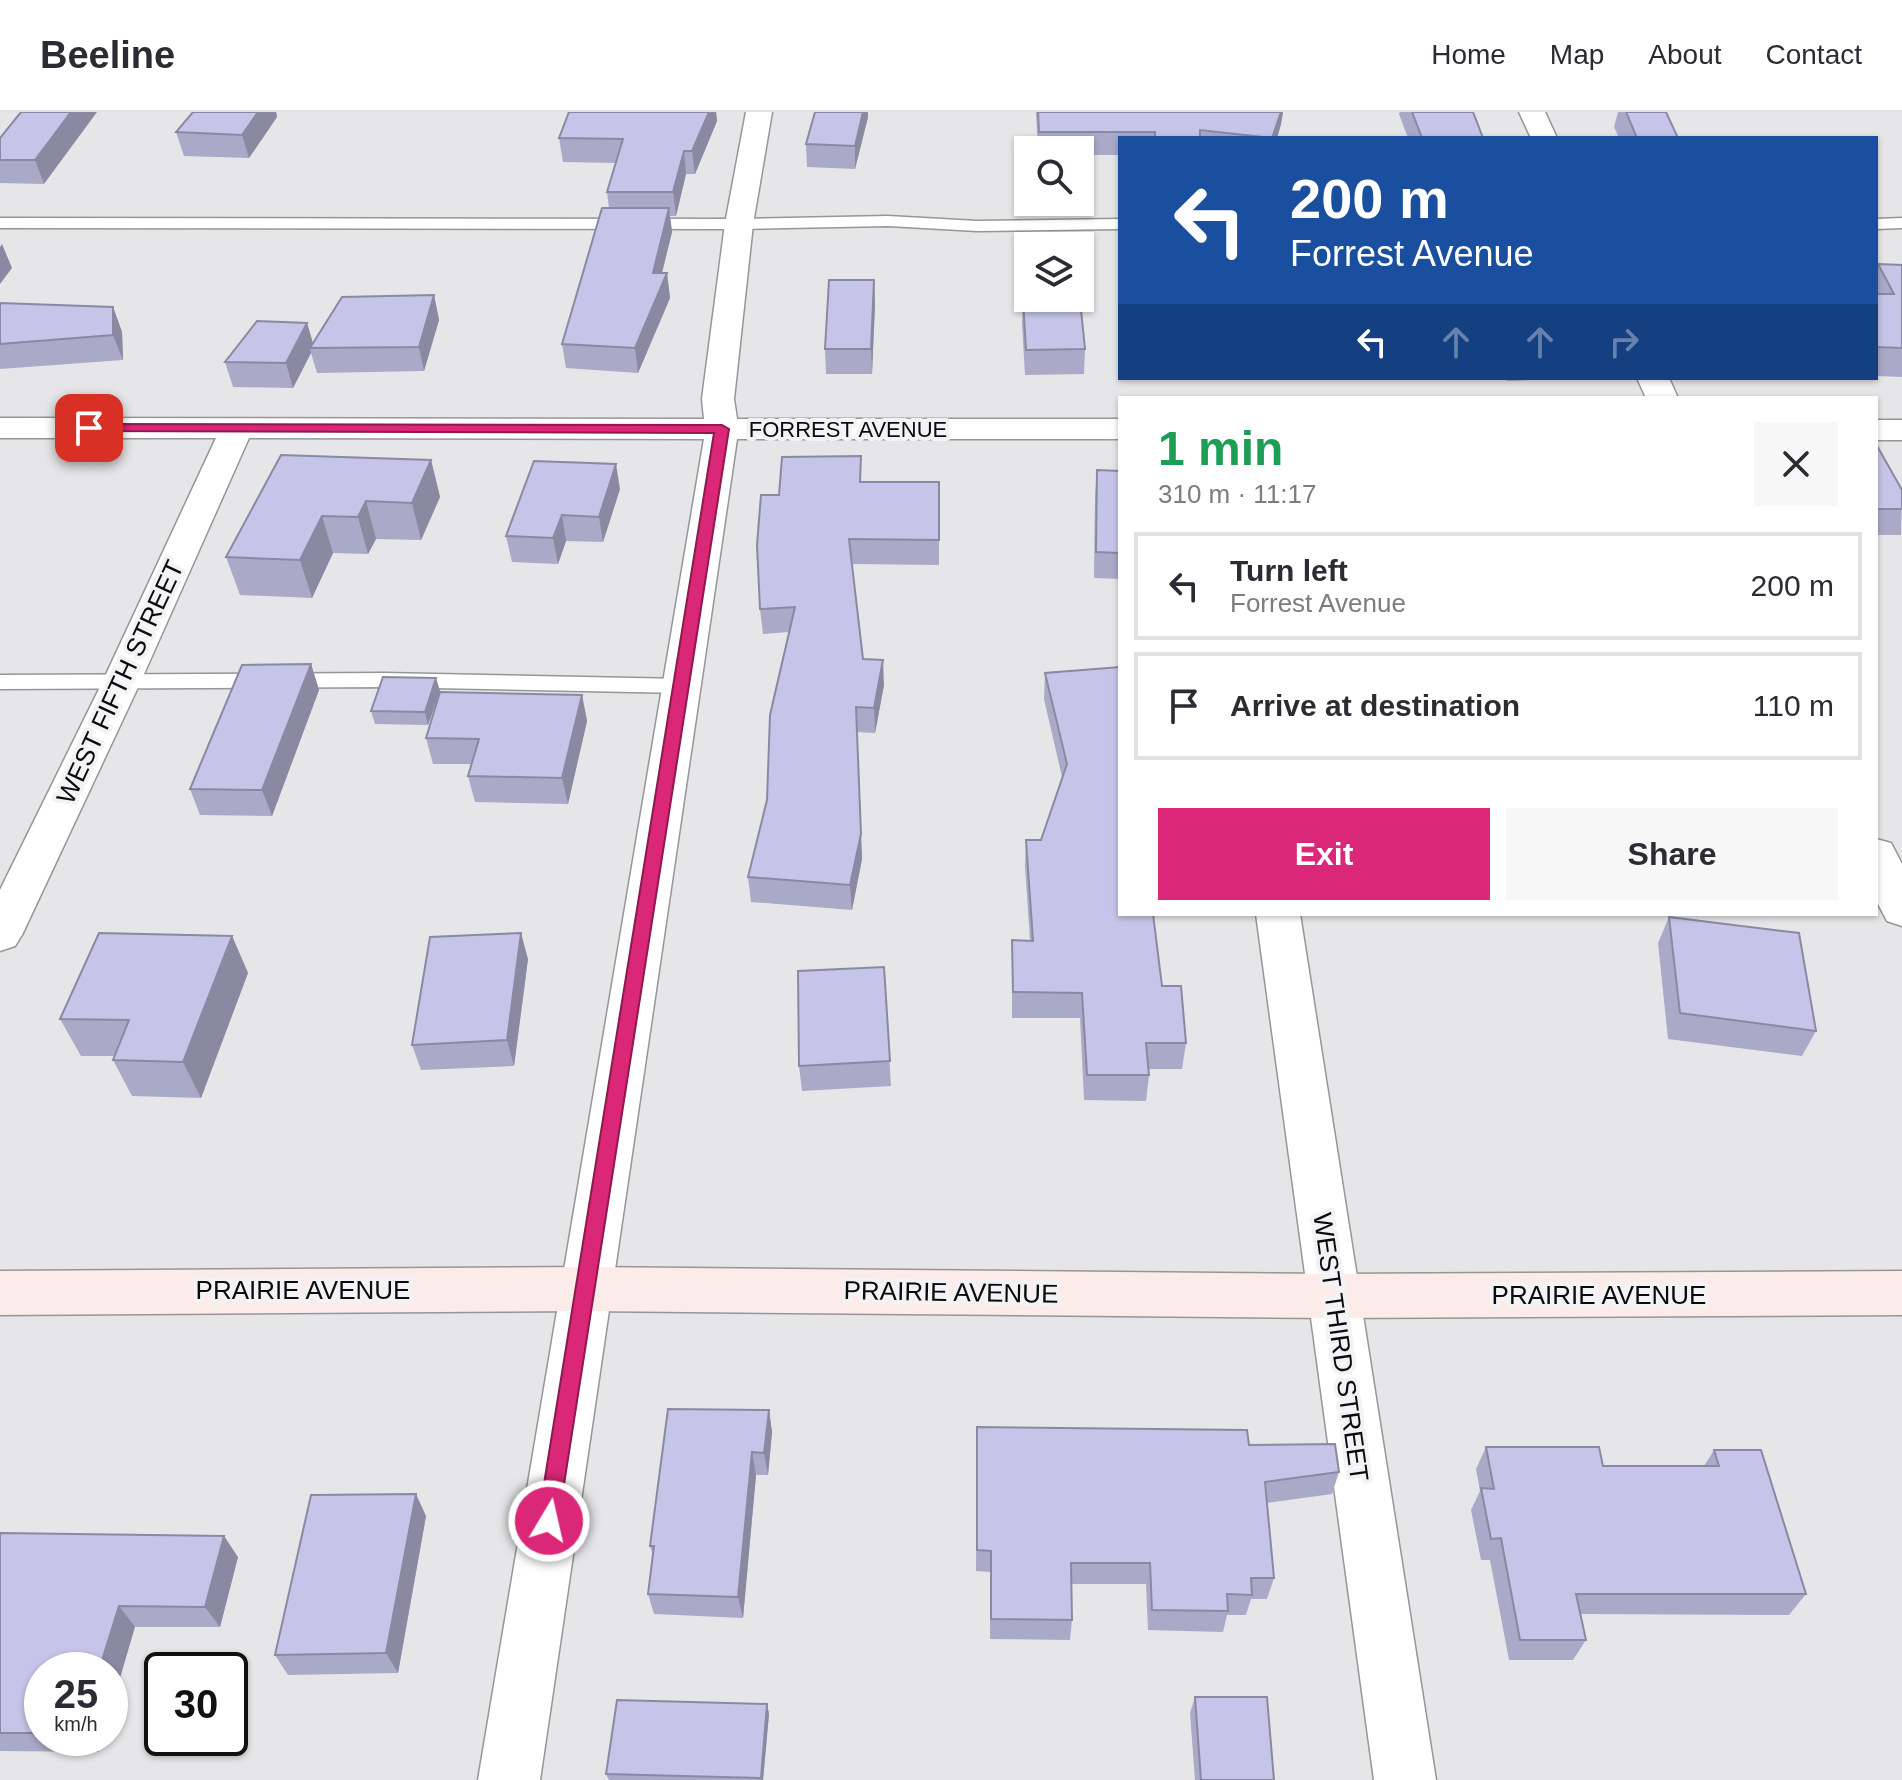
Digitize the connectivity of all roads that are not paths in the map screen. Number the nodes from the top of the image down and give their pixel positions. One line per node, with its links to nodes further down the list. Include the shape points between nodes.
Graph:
1 (759, 112): 6 (street)
2 (1532, 112): 3 (street)
3 (1543, 136)
4 (0, 223): 6 (lane)
5 (1902, 223): 8 (lane)
6 (739, 224): 7 (lane); 11 (street, via 718,399)
7 (1118, 224)
8 (1878, 224)
9 (0, 428): 10 (street, FORREST AVENUE)
10 (237, 428): 11 (street, FORREST AVENUE); 16 (street, WEST FIFTH STREET)
11 (722, 429): 12 (street, FORREST AVENUE); 17 (street)
12 (1118, 429)
13 (1878, 430): 14 (street)
14 (1902, 430)
15 (0, 682): 16 (lane)
16 (121, 683): 17 (lane, via 384,680); 21 (street, WEST FIFTH STREET)
17 (683, 686): 22 (street)
18 (1878, 858): 19 (street)
19 (1902, 910)
20 (1278, 916): 25 (street, WEST THIRD STREET)
21 (0, 935)
22 (586, 1289): 23 (street, PRAIRIE AVENUE); 25 (street, PRAIRIE AVENUE); 26 (street)
23 (0, 1293)
24 (1902, 1293): 25 (street, PRAIRIE AVENUE)
25 (1332, 1296): 27 (street, WEST THIRD STREET)
26 (509, 1780)
27 (1405, 1780)

